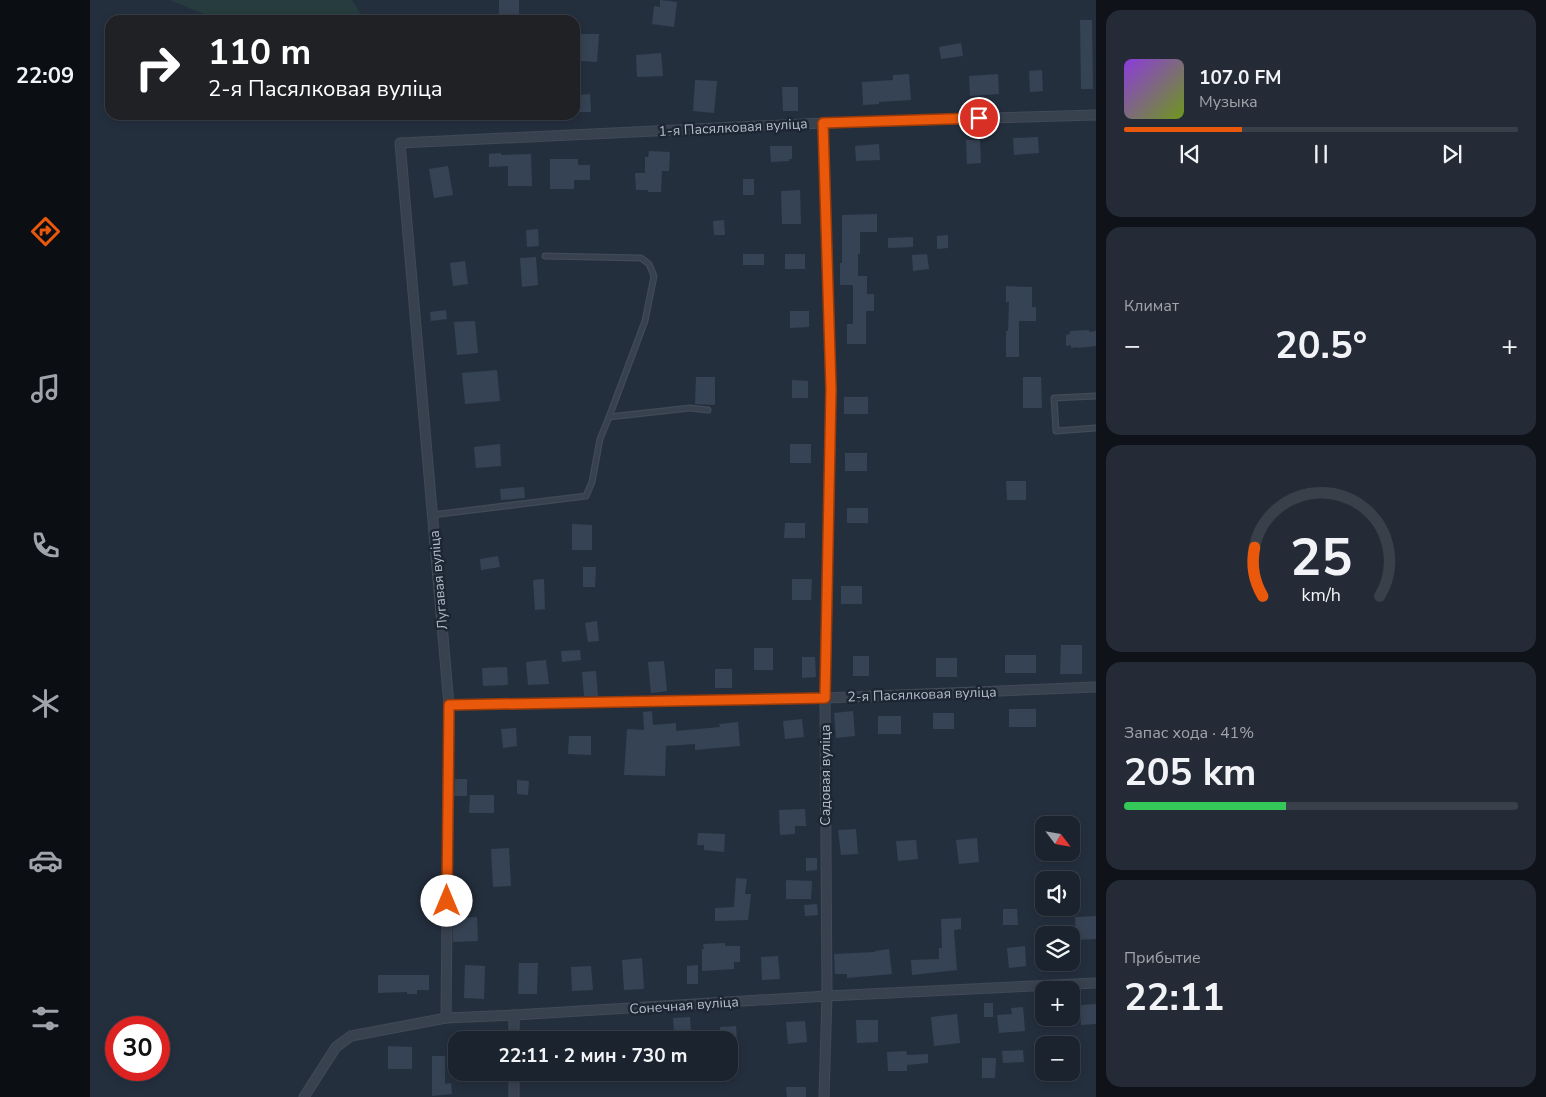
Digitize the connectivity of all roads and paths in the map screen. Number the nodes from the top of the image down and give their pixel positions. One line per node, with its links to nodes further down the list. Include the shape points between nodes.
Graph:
1 (1096, 114): 2 (street, 1-я Пасялковая вуліца)
2 (823, 123): 3 (street, 1-я Пасялковая вуліца); 11 (street, Садовая вуліца, via 831,389)
3 (400, 143): 9 (street, Лугавая вуліца)
4 (545, 256): 7 (lane, via 641,258 649,264 654,276 645,321)
5 (1096, 396): 8 (lane, via 1054,398 1056,431)
6 (708, 410): 7 (lane, via 690,408)
7 (609, 417): 9 (lane, via 586,496)
8 (1096, 428)
9 (432, 515): 12 (street, Лугавая вуліца)
10 (1096, 687): 11 (street, 2-я Пасялковая вуліца)
11 (825, 698): 12 (street, 2-я Пасялковая вуліца); 14 (street, Садовая вуліца)
12 (449, 705): 16 (street, Лугавая вуліца)
13 (1096, 982): 14 (street, Сонечная вуліца)
14 (826, 996): 15 (street, Сонечная вуліца); 21 (street, Садовая вуліца)
15 (514, 1016): 16 (street, Сонечная вуліца); 17 (street)
16 (446, 1018): 19 (street, Сонечная вуліца, via 351,1036 336,1046)
17 (514, 1031)
18 (514, 1081): 20 (street)
19 (304, 1097)
20 (514, 1097)
21 (824, 1097)

